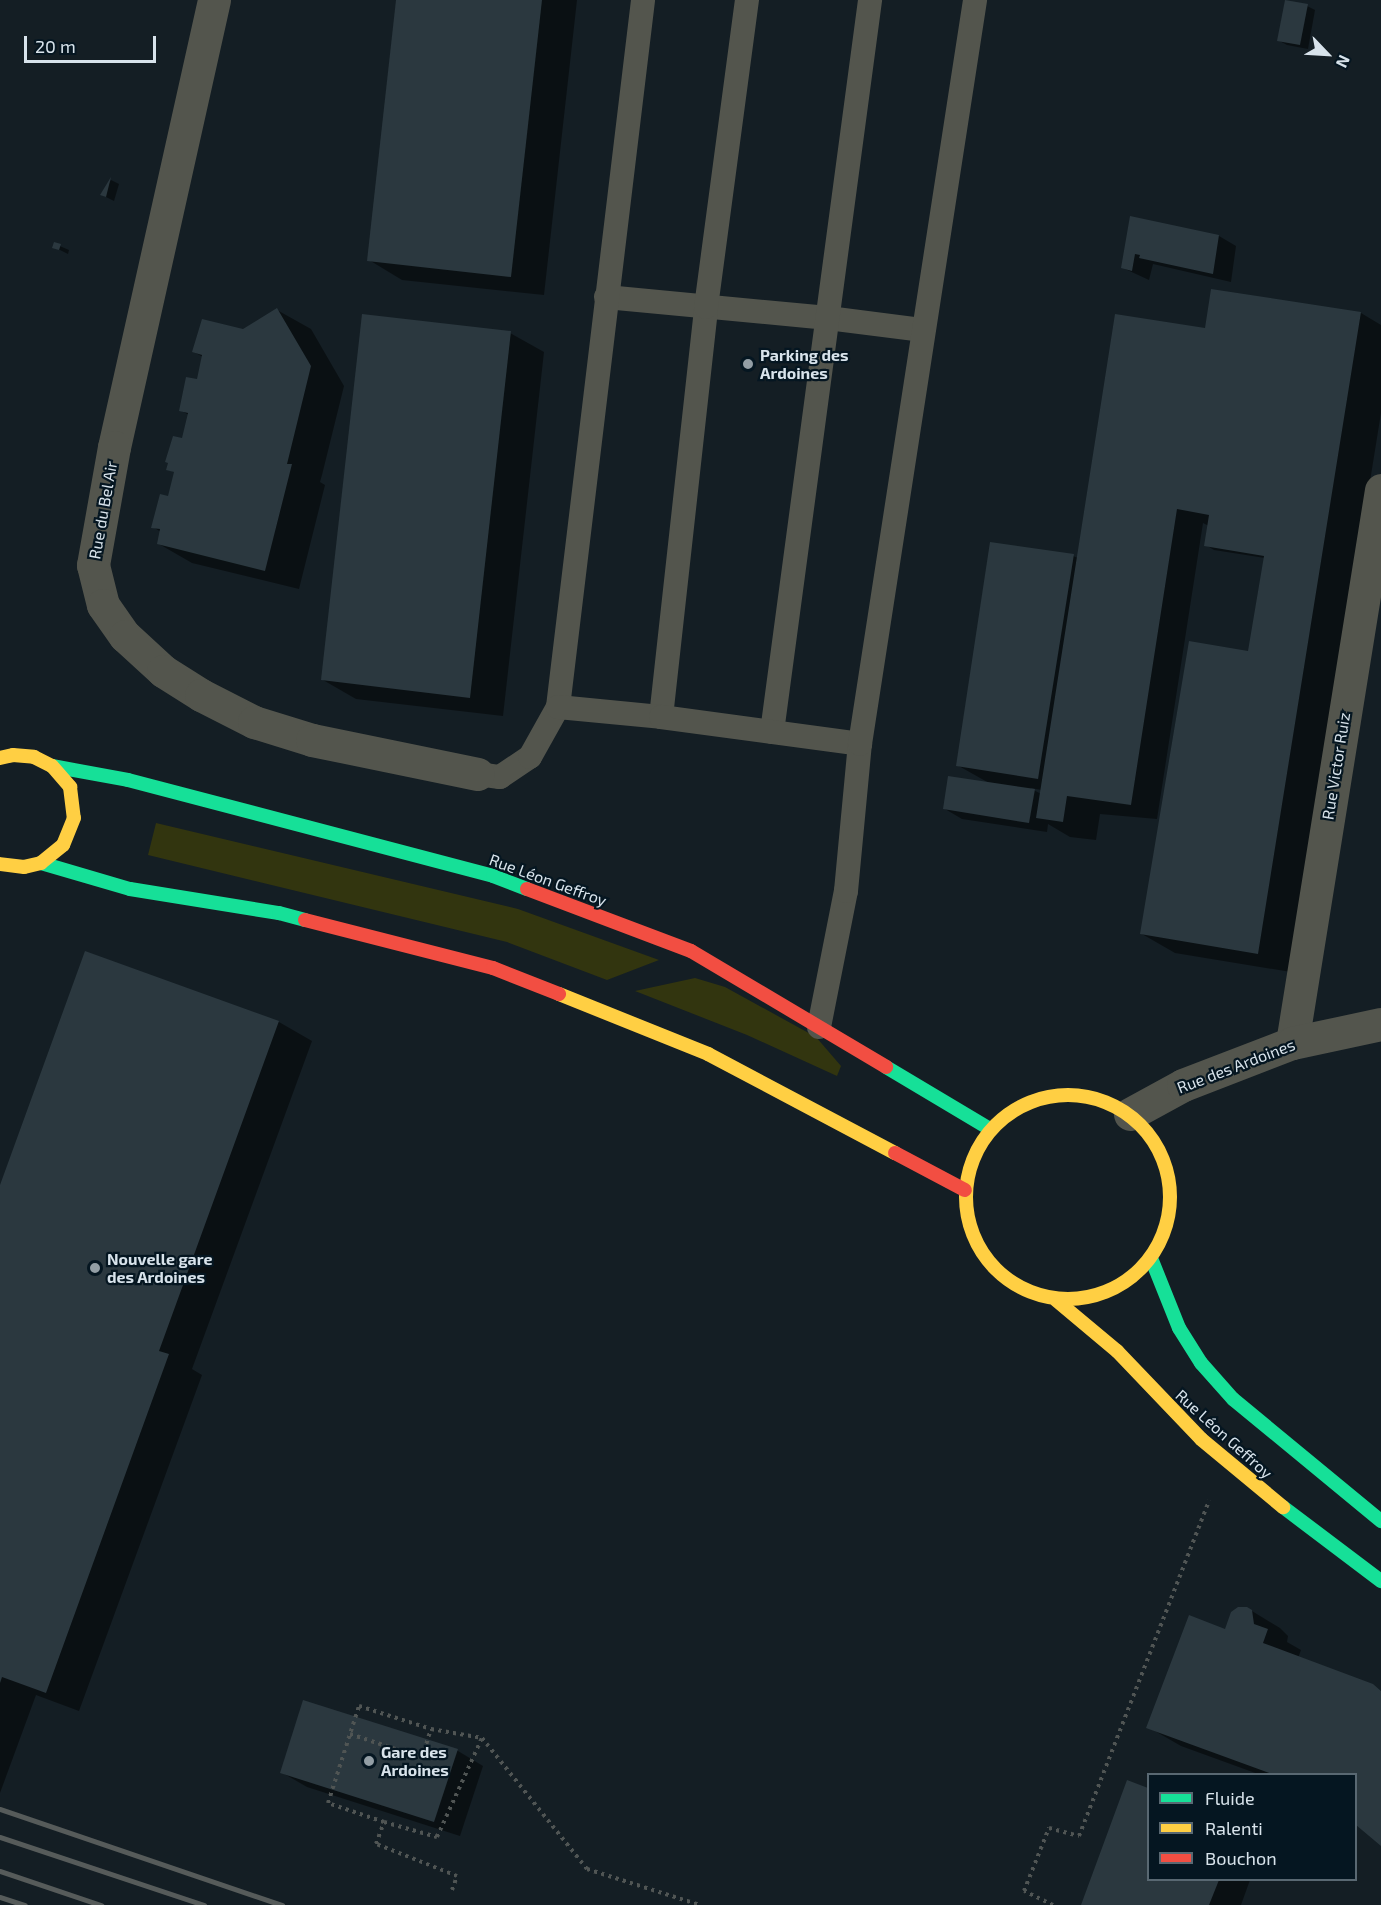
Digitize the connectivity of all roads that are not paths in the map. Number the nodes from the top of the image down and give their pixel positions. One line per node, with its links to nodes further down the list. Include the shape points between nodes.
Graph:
1 (214, 0): 17 (street, Rue du Bel Air, via 114,447 93,565 103,605 125,636 163,671 254,722 312,740)
2 (644, 0): 6 (lane)
3 (747, 0): 7 (lane)
4 (870, 0): 8 (lane)
5 (975, 0): 9 (lane)
6 (606, 297): 7 (lane); 11 (lane)
7 (706, 307): 8 (lane); 12 (lane)
8 (828, 318): 9 (lane); 13 (lane)
9 (923, 330): 14 (lane)
10 (1381, 489): 22 (street, Rue Victor Ruiz)
11 (558, 707): 12 (lane); 17 (lane, via 530,757 500,777)
12 (661, 717): 13 (lane)
13 (772, 732): 14 (lane)
14 (860, 744): 21 (lane, via 846,891)
15 (0, 758): 16 (street, Rue Léon Geffroy, via 34,757)
16 (52, 766): 18 (street, via 69,787 74,818 63,845); 21 (street, Rue Léon Geffroy, via 151,786 493,876 691,951)
17 (478, 774)
18 (42, 863): 19 (street, via 24,867); 25 (street, via 130,889 279,913 493,968 708,1054)
19 (0, 864)
20 (1381, 1024): 22 (street, Rue des Ardoines)
21 (819, 1027): 24 (street, Rue Léon Geffroy)
22 (1292, 1042): 23 (street, Rue des Ardoines, via 1183,1085)
23 (1130, 1114): 24 (street, via 1096,1097 1060,1094 1039,1097 1008,1113); 26 (street, via 1155,1139 1168,1170 1171,1209)
24 (990, 1129): 25 (street, via 974,1154)
25 (965, 1190): 27 (street, via 968,1221 988,1262 1024,1291)
26 (1152, 1258): 27 (street, via 1122,1286 1093,1297); 28 (street, Rue Léon Geffroy, via 1179,1328 1201,1363 1233,1399)
27 (1056, 1300): 29 (street, Rue Léon Geffroy, via 1117,1351 1138,1377 1224,1460)
28 (1381, 1521)
29 (1381, 1581)

